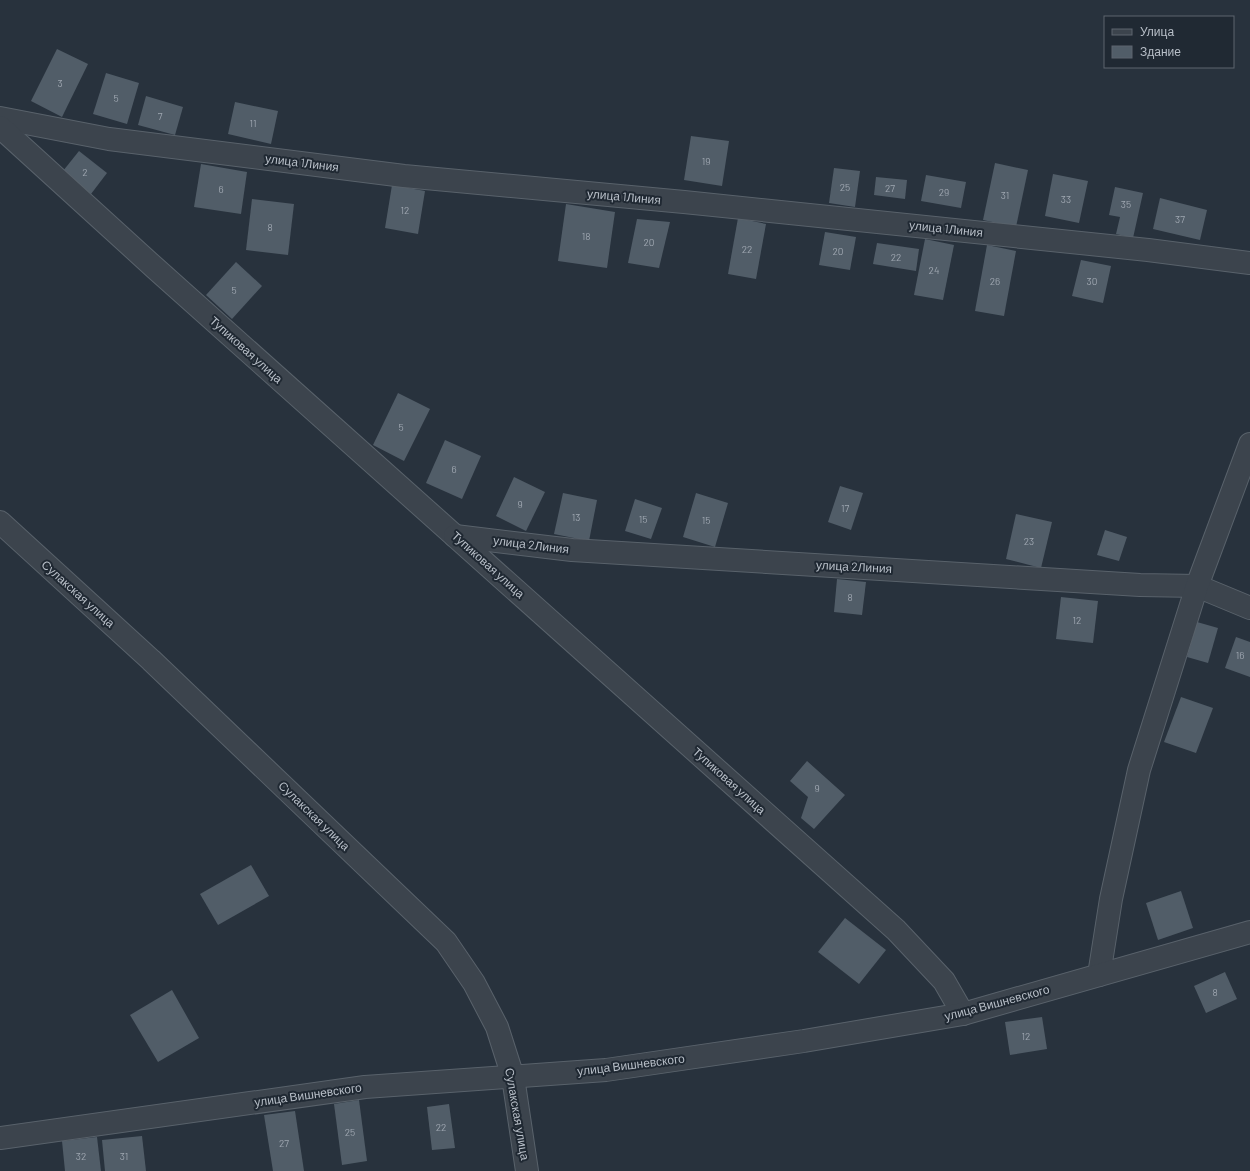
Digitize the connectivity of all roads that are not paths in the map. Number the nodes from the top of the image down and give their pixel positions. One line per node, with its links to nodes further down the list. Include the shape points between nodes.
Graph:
1 (0, 118): 3 (street, улица 1Линия, via 109,139 404,176 708,204)
2 (0, 127): 6 (street, Тупиковая улица)
3 (1250, 263)
4 (1250, 444): 7 (street)
5 (0, 522): 12 (street, Сулакская улица, via 151,660 446,942 474,983 497,1027)
6 (455, 536): 7 (street, улица 2Линия, via 572,550 1140,585); 11 (street, Тупиковая улица, via 896,930 944,982)
7 (1197, 586): 8 (street, улица 2Линия); 10 (street, via 1139,770 1111,899)
8 (1250, 608)
9 (1250, 932): 10 (street, улица Вишневского)
10 (1098, 976): 11 (street, улица Вишневского)
11 (963, 1014): 12 (street, улица Вишневского, via 804,1041 606,1070)
12 (513, 1077): 13 (street, улица Вишневского, via 365,1087); 14 (street, Сулакская улица)
13 (0, 1138)
14 (527, 1171)

